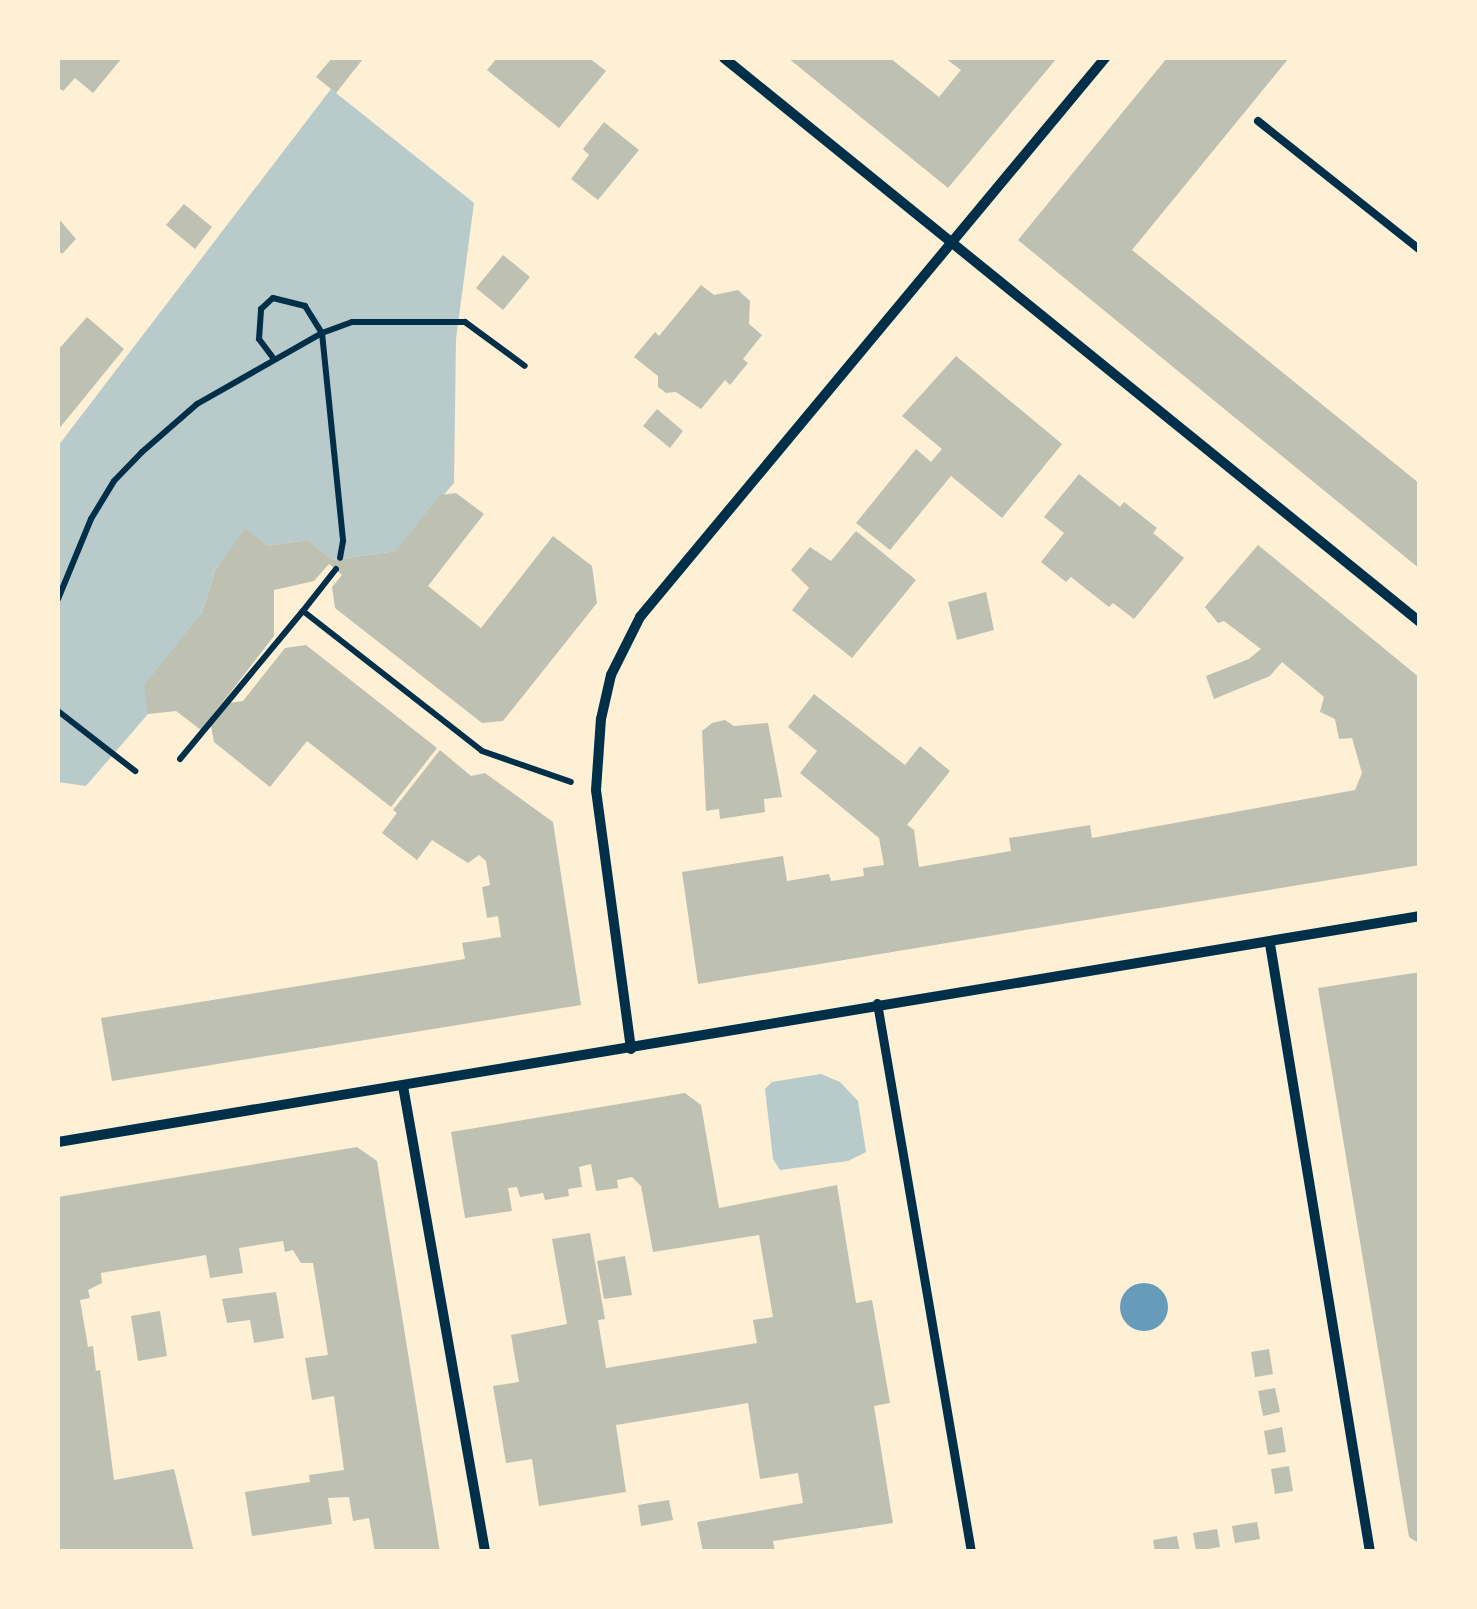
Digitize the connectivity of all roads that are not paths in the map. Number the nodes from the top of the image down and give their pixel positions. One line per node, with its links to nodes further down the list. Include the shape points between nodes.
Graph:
1 (724, 58): 4 (street)
2 (1105, 58): 4 (street)
3 (1258, 121): 5 (lane)
4 (951, 244): 6 (street); 10 (street, via 640,616 611,675 596,790)
5 (1420, 250)
6 (1420, 622)
7 (1420, 916): 8 (street)
8 (1270, 944): 9 (street); 15 (street)
9 (878, 1002): 10 (street); 14 (street)
10 (630, 1048): 11 (street)
11 (403, 1086): 12 (street); 13 (street)
12 (58, 1142)
13 (485, 1552)
14 (971, 1552)
15 (1370, 1552)

